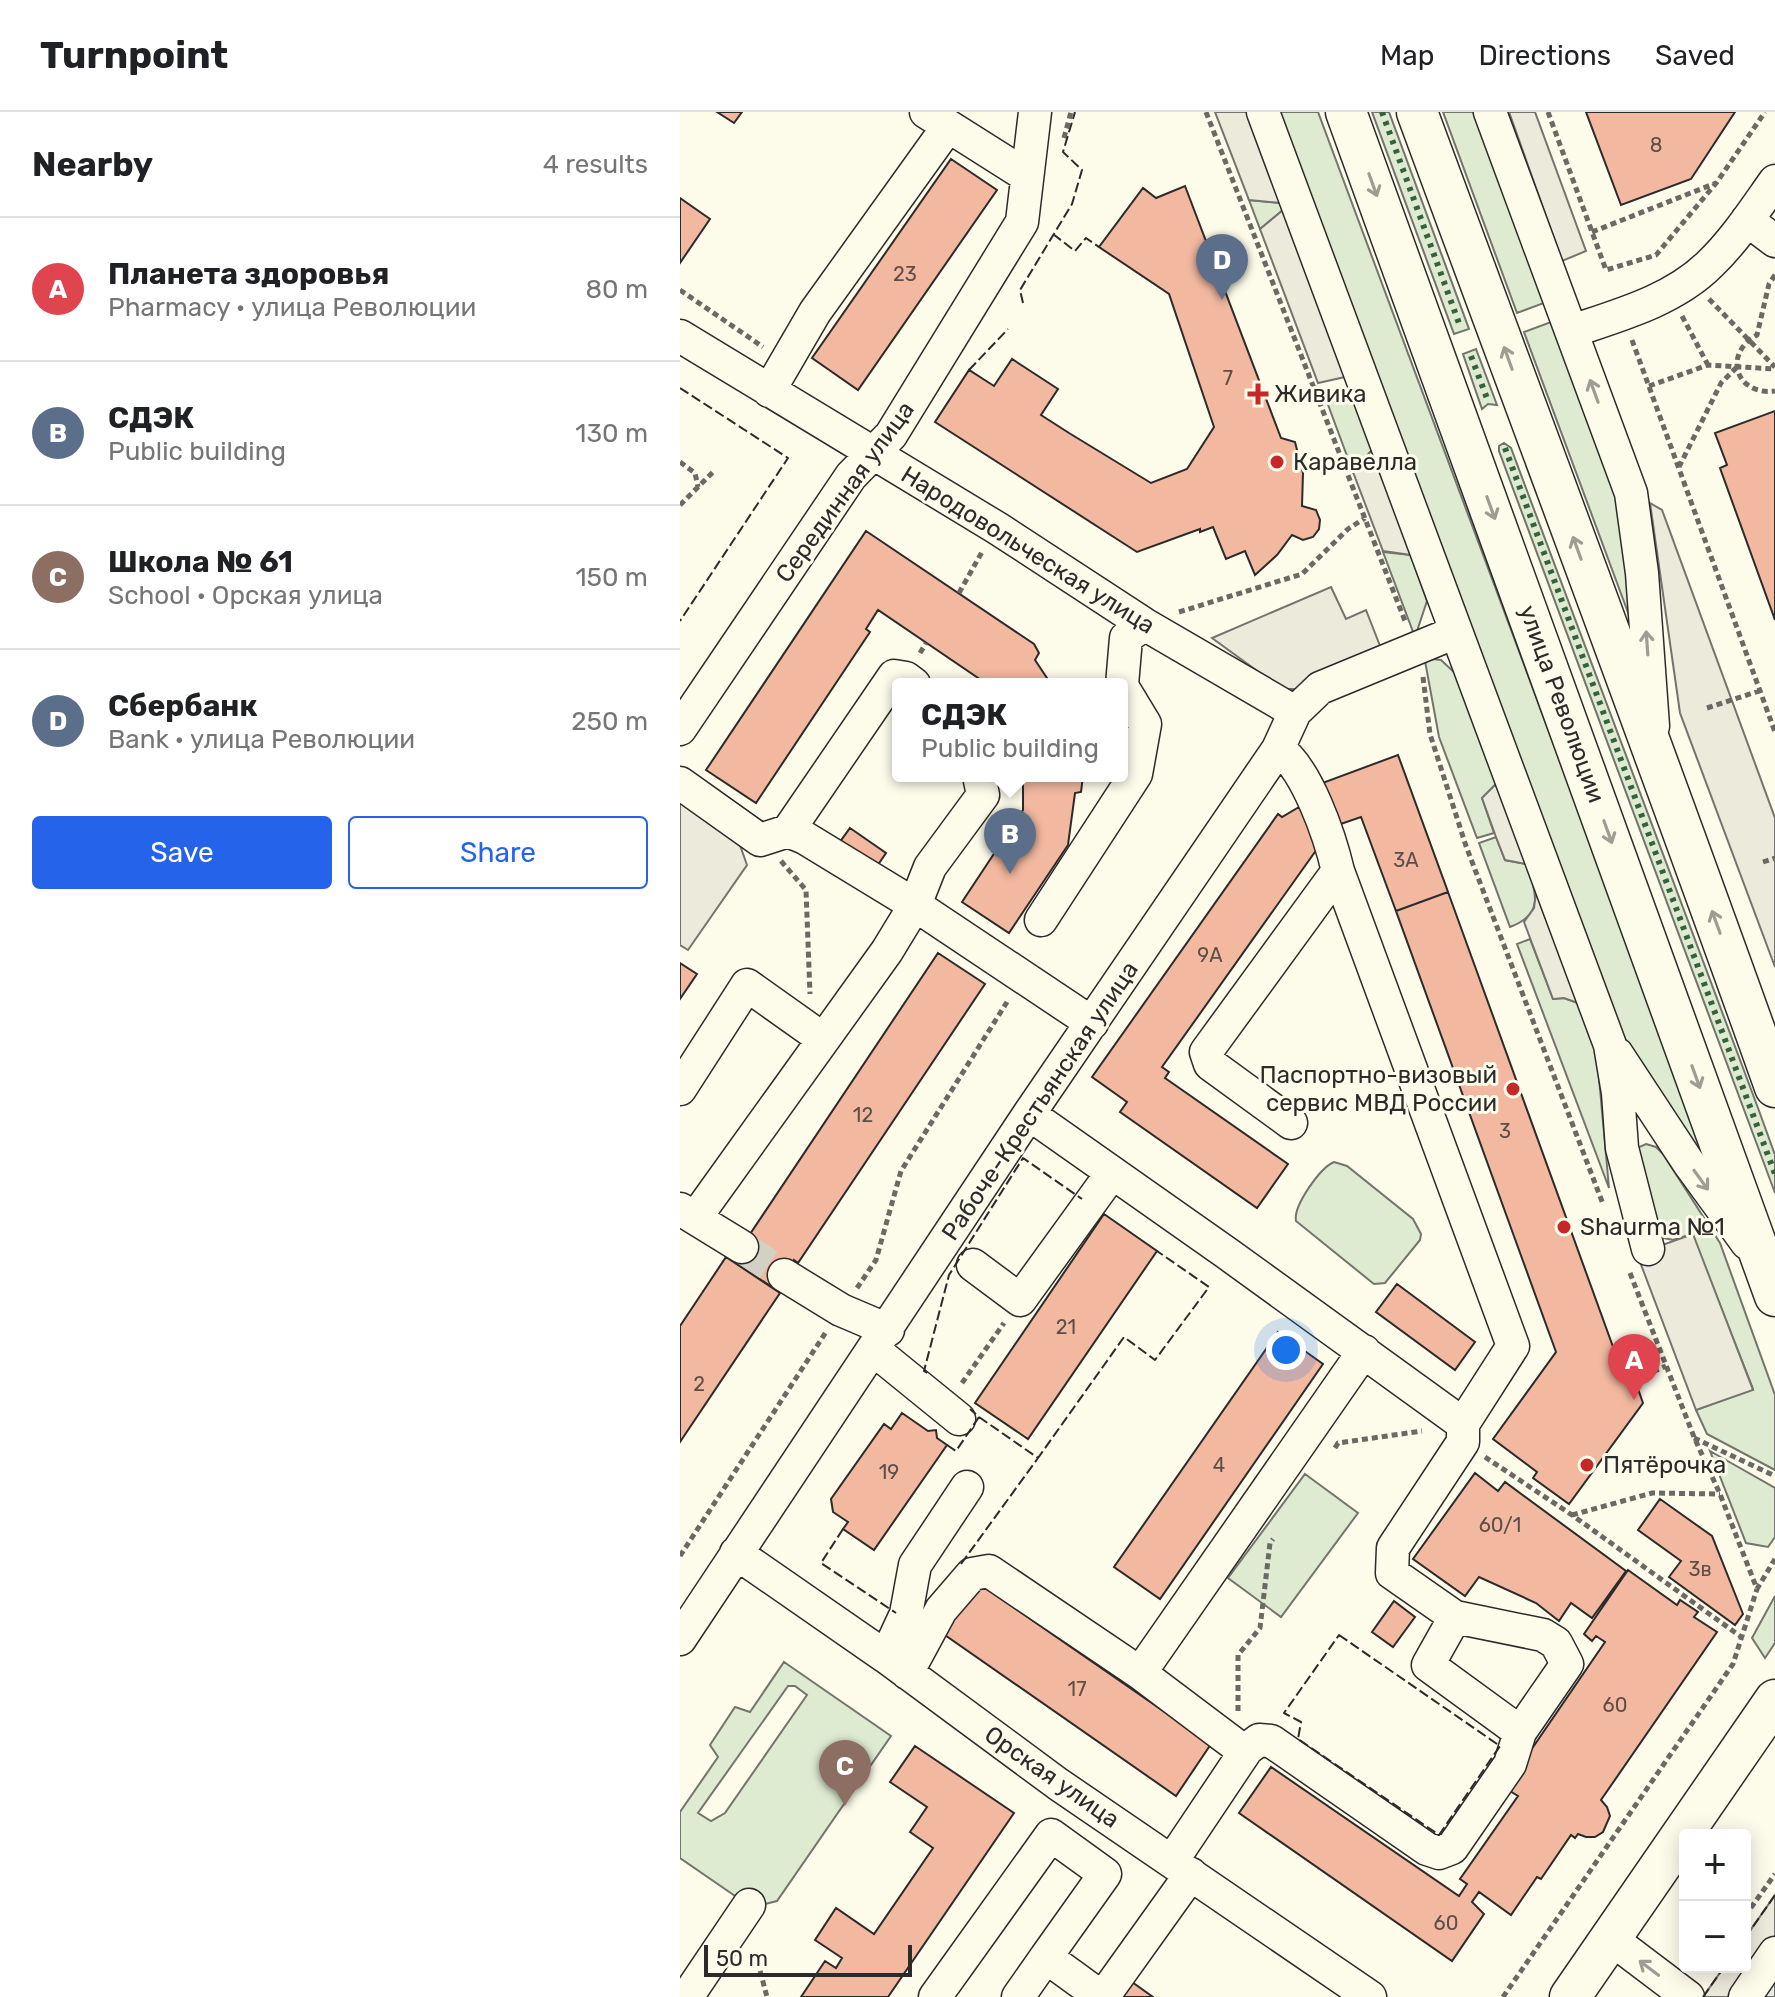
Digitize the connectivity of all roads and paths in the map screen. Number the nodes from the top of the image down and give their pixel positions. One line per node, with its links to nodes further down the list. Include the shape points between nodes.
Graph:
1 (1035, 112): 10 (street, Серединная улица)
2 (1206, 112): 36 (path)
3 (1263, 112): 41 (street)
4 (1346, 112): 30 (main road, улица Революции, one-way to 30)
5 (1417, 112): 28 (main road, one-way to 5)
6 (1490, 112): 19 (street)
7 (1548, 112): 14 (path)
8 (1765, 112): 12 (path)
9 (937, 120): 10 (street); 26 (street)
10 (1027, 176): 29 (street, Серединная улица, via 1022,222 891,435)
11 (1775, 181): 13 (street)
12 (1717, 182): 14 (path); 14 (path, via 1656,255 1606,270)
13 (1747, 220): 15 (street); 17 (street, via 1709,266)
14 (1592, 232)
15 (1775, 241)
16 (1775, 275): 21 (path, via 1757,335)
17 (1680, 286): 19 (street); 21 (path); 22 (path)
18 (1628, 328): 25 (path)
19 (1572, 331): 52 (street, one-way to 19, via 1631,493)
20 (680, 336): 26 (street, Народовольческая улица)
21 (1748, 340): 23 (path); 24 (path)
22 (1708, 365): 23 (path); 25 (path)
23 (1737, 367): 24 (path); 27 (path, via 1752,389); 32 (path, via 1721,383)
24 (1775, 368)
25 (1649, 386): 32 (path)
26 (769, 391): 29 (street, Народовольческая улица)
27 (1775, 391)
28 (1535, 431): 30 (main road, via 1511,415 1500,416 1477,435); 52 (main road, one-way to 28)
29 (872, 453): 37 (street, Народовольческая улица); 49 (street, Серединная улица, via 851,476)
30 (1472, 456): 76 (main road, улица Революции, one-way to 76)
31 (680, 462): 34 (path, via 695,473)
32 (1678, 468): 45 (path)
33 (714, 471): 34 (path)
34 (698, 487): 35 (path)
35 (680, 505)
36 (1365, 518): 39 (path, via 1302,574); 40 (path)
37 (997, 528): 38 (path); 39 (street, Народовольческая улица)
38 (959, 593)
39 (1144, 624): 43 (street, via 1126,638); 48 (street, Народовольческая улица)
40 (1409, 632)
41 (1456, 632): 48 (street, Рабоче-Крестьянская улица, via 1320,688); 64 (street)
42 (1423, 676): 70 (path, via 1430,734 1466,846)
43 (1123, 678)
44 (892, 679): 55 (street)
45 (1759, 691): 47 (path); 50 (path)
46 (1128, 696): 60 (street, via 1145,724 1136,774)
47 (1707, 708)
48 (1295, 712): 51 (street, Рабоче-Крестьянская улица)
49 (680, 729)
50 (1775, 732)
51 (1278, 749): 58 (street, via 1291,758 1304,783 1329,834); 62 (street, Рабоче-Крестьянская улица)
52 (1655, 749): 65 (main road, one-way to 52)
53 (980, 782): 59 (street, via 983,795 930,867)
54 (680, 783): 55 (street, via 760,840)
55 (783, 844): 59 (street, via 805,838); 63 (path, via 806,890 810,1017)
56 (1775, 858): 57 (path)
57 (1763, 862)
58 (1338, 871): 68 (street, via 1206,1052 1210,1064); 84 (street, via 1513,1346)
59 (915, 905): 61 (street); 63 (street)
60 (1041, 920)
61 (1024, 976): 62 (street); 78 (path, via 901,1171 876,1260)
62 (1092, 1023): 67 (street, Рабоче-Крестьянская улица)
63 (823, 1039): 66 (street, via 747,985); 71 (street)
64 (1610, 1045): 73 (street); 76 (street, one-way to 76)
65 (1775, 1087)
66 (680, 1089)
67 (1029, 1114): 69 (street); 79 (street, Рабоче-Крестьянская улица)
68 (1291, 1123)
69 (1112, 1173): 77 (street); 80 (street)
70 (1605, 1209)
71 (688, 1213): 72 (street)
72 (742, 1247)
73 (1638, 1258): 81 (path)
74 (973, 1265): 77 (street)
75 (784, 1275): 78 (street)
76 (1770, 1281)
77 (1020, 1300): 83 (path)
78 (841, 1310): 79 (street); 94 (path)
79 (881, 1340): 83 (street); 93 (street, Рабоче-Крестьянская улица)
80 (1364, 1351): 84 (street); 102 (street)
81 (1666, 1366): 82 (path); 86 (path)
82 (1635, 1380)
83 (952, 1413)
84 (1463, 1424): 98 (street, via 1463,1442 1393,1548 1392,1573)
85 (1425, 1431): 87 (path, via 1338,1443)
86 (1694, 1437): 88 (path); 90 (path)
87 (1331, 1454)
88 (1775, 1476)
89 (967, 1487): 101 (street, via 915,1565)
90 (1720, 1494): 91 (path, via 1652,1493); 96 (path)
91 (1572, 1515)
92 (1278, 1531): 105 (path, via 1270,1543 1260,1628 1238,1655 1238,1735)
93 (736, 1553): 100 (street, Рабоче-Крестьянская улица); 101 (street, Орская улица)
94 (680, 1556)
95 (1775, 1559): 96 (path)
96 (1757, 1589): 99 (path)
97 (1706, 1612): 99 (path)
98 (1455, 1617): 104 (street, via 1428,1665); 104 (street, via 1543,1635 1556,1643 1567,1664)
99 (1740, 1636): 122 (path, via 1733,1664)
100 (680, 1639)
101 (896, 1665): 102 (street, via 972,1574 989,1571); 106 (street, Орская улица)
102 (1140, 1673): 105 (street)
103 (1775, 1700): 113 (main road)
104 (1520, 1732): 108 (street, via 1510,1764 1452,1848 1439,1853 1271,1741 1259,1740 1247,1749)
105 (1233, 1743)
106 (1069, 1792): 107 (street); 108 (street, Орская улица)
107 (1044, 1829)
108 (1181, 1868): 120 (street); 121 (street, Орская улица)
109 (1775, 1874): 111 (path)
110 (749, 1905): 112 (street)
111 (1751, 1908)
112 (729, 1935): 116 (street); 117 (path, via 757,1959)
113 (1610, 1938): 123 (main road); 124 (street, one-way to 113)
114 (1775, 1953): 125 (street)
115 (1046, 1957): 118 (street, via 1105,1874 1051,1835); 119 (street); 120 (street)
116 (687, 1997)
117 (767, 1997)
118 (935, 1997)
119 (1018, 1997)
120 (1102, 1997)
121 (1370, 1997)
122 (1503, 1997)
123 (1570, 1997)
124 (1688, 1997)
125 (1745, 1997)

